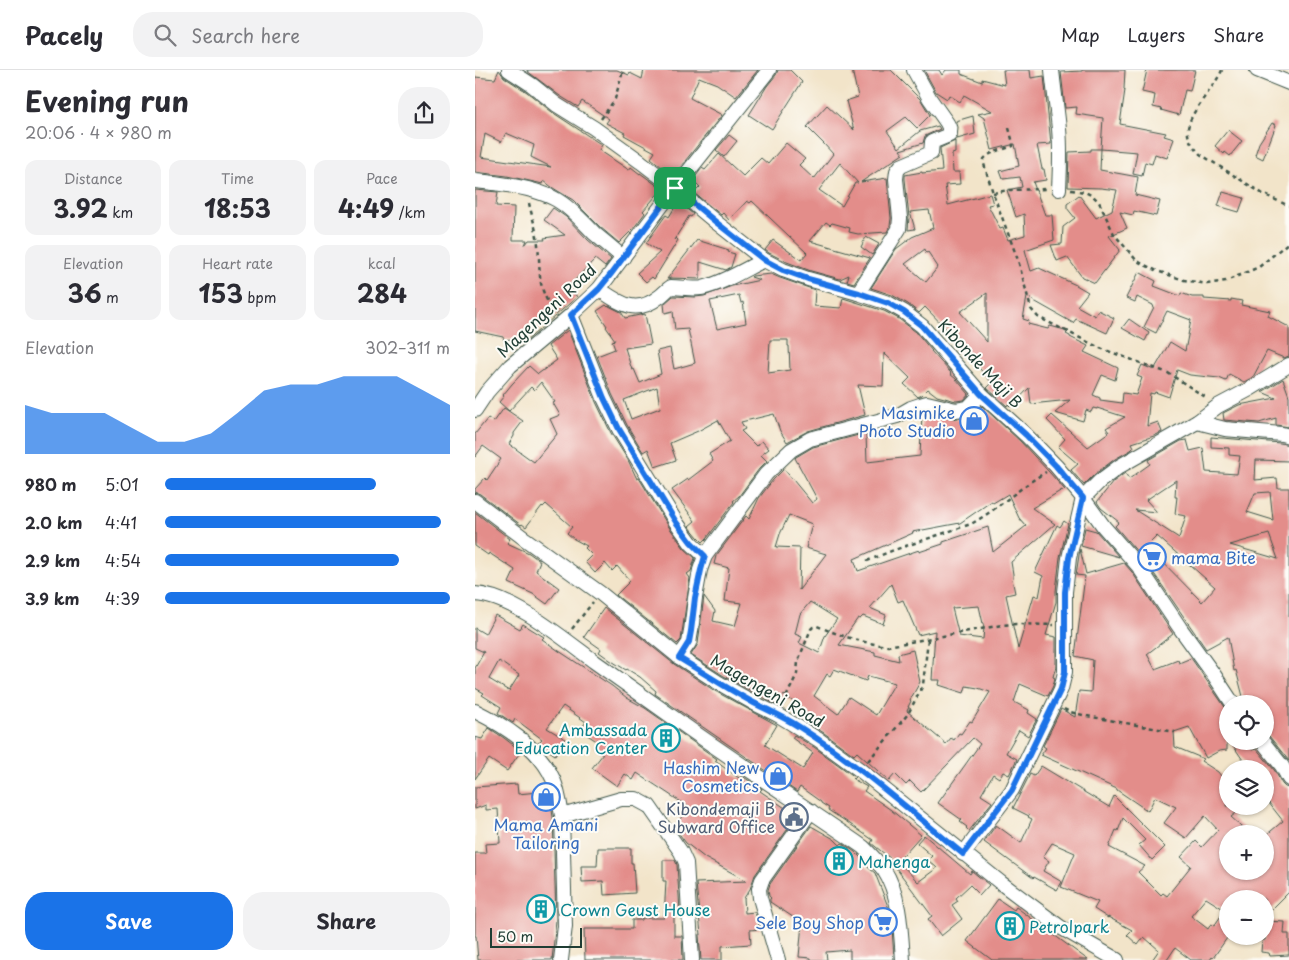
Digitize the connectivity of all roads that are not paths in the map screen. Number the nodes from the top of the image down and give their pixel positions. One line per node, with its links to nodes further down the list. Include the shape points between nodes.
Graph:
1 (509, 70): 8 (street, Kibonde Maji B)
2 (769, 70): 8 (street, Magengeni Road)
3 (914, 70): 13 (street, via 950,131 949,135 932,142 931,153 901,166 897,171 899,229)
4 (1052, 70): 9 (street, via 1059,130)
5 (1257, 70): 6 (street)
6 (1289, 84)
7 (475, 181): 10 (street, via 526,189 556,199)
8 (675, 188): 10 (street, Magengeni Road); 11 (street, Kibonde Maji B)
9 (1059, 189)
10 (623, 258): 12 (street, Magengeni Road)
11 (764, 260): 12 (street, via 702,288 671,286 659,298 640,307 619,302); 13 (street, Kibonde Maji B, via 808,279)
12 (599, 289): 14 (street, Magengeni Road)
13 (859, 293): 16 (street, Kibonde Maji B, via 888,303 922,326)
14 (567, 319): 17 (street, Magengeni Road, via 510,366); 22 (street, via 619,429 676,522)
15 (1289, 364): 18 (street)
16 (981, 394): 20 (street, Kibonde Maji B, via 1026,435); 22 (street, via 968,408 956,410 920,404 897,416 810,440 791,450 766,474)
17 (475, 410)
18 (1197, 422): 19 (street, via 1225,429); 20 (street, via 1120,466)
19 (1289, 436)
20 (1083, 498): 25 (street, Kibonde Maji B, via 1139,567); 31 (street, via 1065,592 1065,672 1061,689 1012,790)
21 (475, 501): 24 (street, Magengeni Road, via 600,593)
22 (705, 556): 24 (street, via 689,642)
23 (475, 594): 29 (street, via 489,595 515,606)
24 (679, 658): 31 (street, Magengeni Road, via 778,714 861,770)
25 (1227, 695)
26 (475, 712): 30 (street, via 517,737 545,764 553,780)
27 (1269, 750): 28 (street)
28 (1289, 779)
29 (811, 811): 34 (street, via 759,889); 35 (street, via 863,847 883,870 891,883 895,900)
30 (562, 816): 32 (street, via 565,926); 33 (street, via 621,799 636,799 649,806 686,862)
31 (963, 854): 36 (street, Magengeni Road, via 1059,926)
32 (561, 960)
33 (692, 960)
34 (778, 960)
35 (903, 960)
36 (1117, 960)

